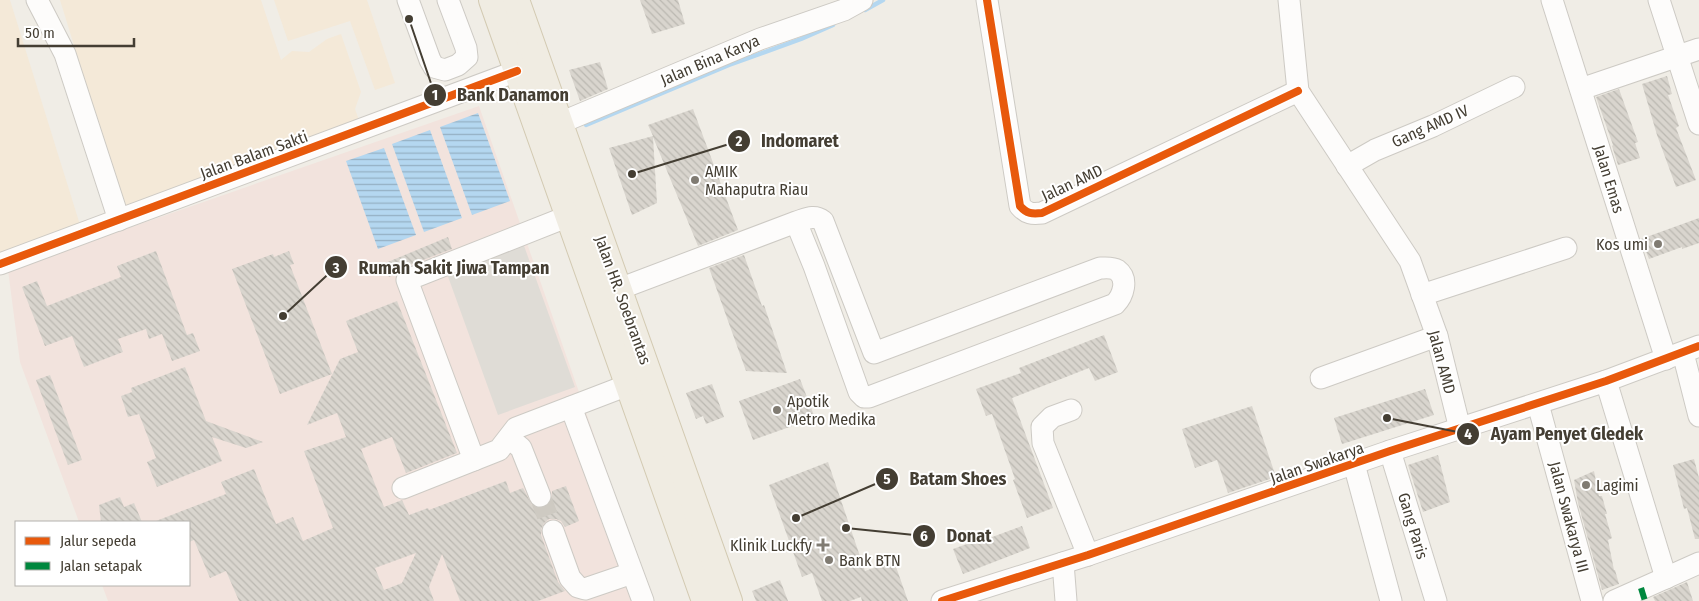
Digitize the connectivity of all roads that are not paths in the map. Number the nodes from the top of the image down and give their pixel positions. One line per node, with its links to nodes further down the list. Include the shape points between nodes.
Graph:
1 (37, 0): 21 (street, via 65,54)
2 (408, 0): 10 (street, via 430,60 434,67 445,70 467,57)
3 (492, 0): 13 (main road, Jalan HR. Soebrantas)
4 (516, 0): 17 (main road, Jalan HR. Soebrantas)
5 (862, 0): 17 (street, Jalan Bina Karya)
6 (987, 0): 16 (street, Jalan AMD, via 1020,206 1031,214 1042,213)
7 (1289, 0): 16 (street, Jalan AMD)
8 (1552, 0): 15 (street, Jalan Emas)
9 (1659, 0): 12 (street)
10 (455, 2)
11 (1699, 49): 12 (street)
12 (1678, 57): 15 (street); 18 (street)
13 (517, 71): 20 (main road, Jalan HR. Soebrantas); 21 (street, Jalan Balam Sakti)
14 (1514, 87): 19 (street, Gang AMD IV)
15 (1581, 89): 29 (street, Jalan Emas)
16 (1298, 91): 19 (street, Jalan AMD)
17 (560, 123): 25 (main road, Jalan HR. Soebrantas)
18 (1699, 124)
19 (1347, 166): 26 (street, Jalan AMD, via 1410,261)
20 (568, 216): 32 (main road, Jalan HR. Soebrantas); 41 (street, via 407,280)
21 (120, 220): 24 (street, Jalan Balam Sakti)
22 (796, 222): 25 (street); 28 (street, via 812,216 823,221); 30 (street)
23 (1566, 248): 26 (street)
24 (0, 264)
25 (619, 289): 32 (main road, Jalan HR. Soebrantas)
26 (1422, 295): 27 (street, Jalan AMD)
27 (1437, 336): 31 (street); 38 (street, Jalan AMD)
28 (874, 353): 30 (street); 30 (street, via 1100,268 1117,270 1122,277 1122,297 1115,304 869,397 859,392)
29 (1682, 353): 33 (street, Jalan Swakarya); 37 (street, Jalan Emas)
30 (849, 363)
31 (1321, 378)
32 (639, 381): 35 (street); 53 (main road, Jalan HR. Soebrantas); 54 (main road, Jalan HR. Soebrantas)
33 (1606, 381): 34 (street, Jalan Swakarya); 50 (street)
34 (1538, 404): 38 (street, Jalan Swakarya); 59 (street, Jalan Swakarya III)
35 (570, 407): 39 (street, via 516,428); 49 (street)
36 (1071, 410): 46 (street, via 1052,417 1042,427 1043,443)
37 (1699, 416)
38 (1460, 430): 40 (street, Jalan Swakarya)
39 (509, 438): 41 (street, via 498,450); 44 (street, via 522,448)
40 (1390, 451): 42 (street, Jalan Swakarya); 58 (street, Gang Paris)
41 (474, 460): 43 (street)
42 (1354, 464): 46 (street, Jalan Swakarya); 57 (street)
43 (402, 488)
44 (540, 496)
45 (553, 531): 49 (street, via 570,578 578,587 585,589)
46 (1088, 555): 47 (street, Jalan Swakarya)
47 (1063, 563): 55 (street, Jalan Swakarya); 56 (street)
48 (1699, 563): 50 (street)
49 (632, 573): 52 (street)
50 (1666, 578): 51 (street)
51 (1643, 595): 60 (street)
52 (643, 601)
53 (705, 601)
54 (730, 601)
55 (942, 601)
56 (1066, 601)
57 (1391, 601)
58 (1436, 601)
59 (1592, 601)
60 (1614, 601)

